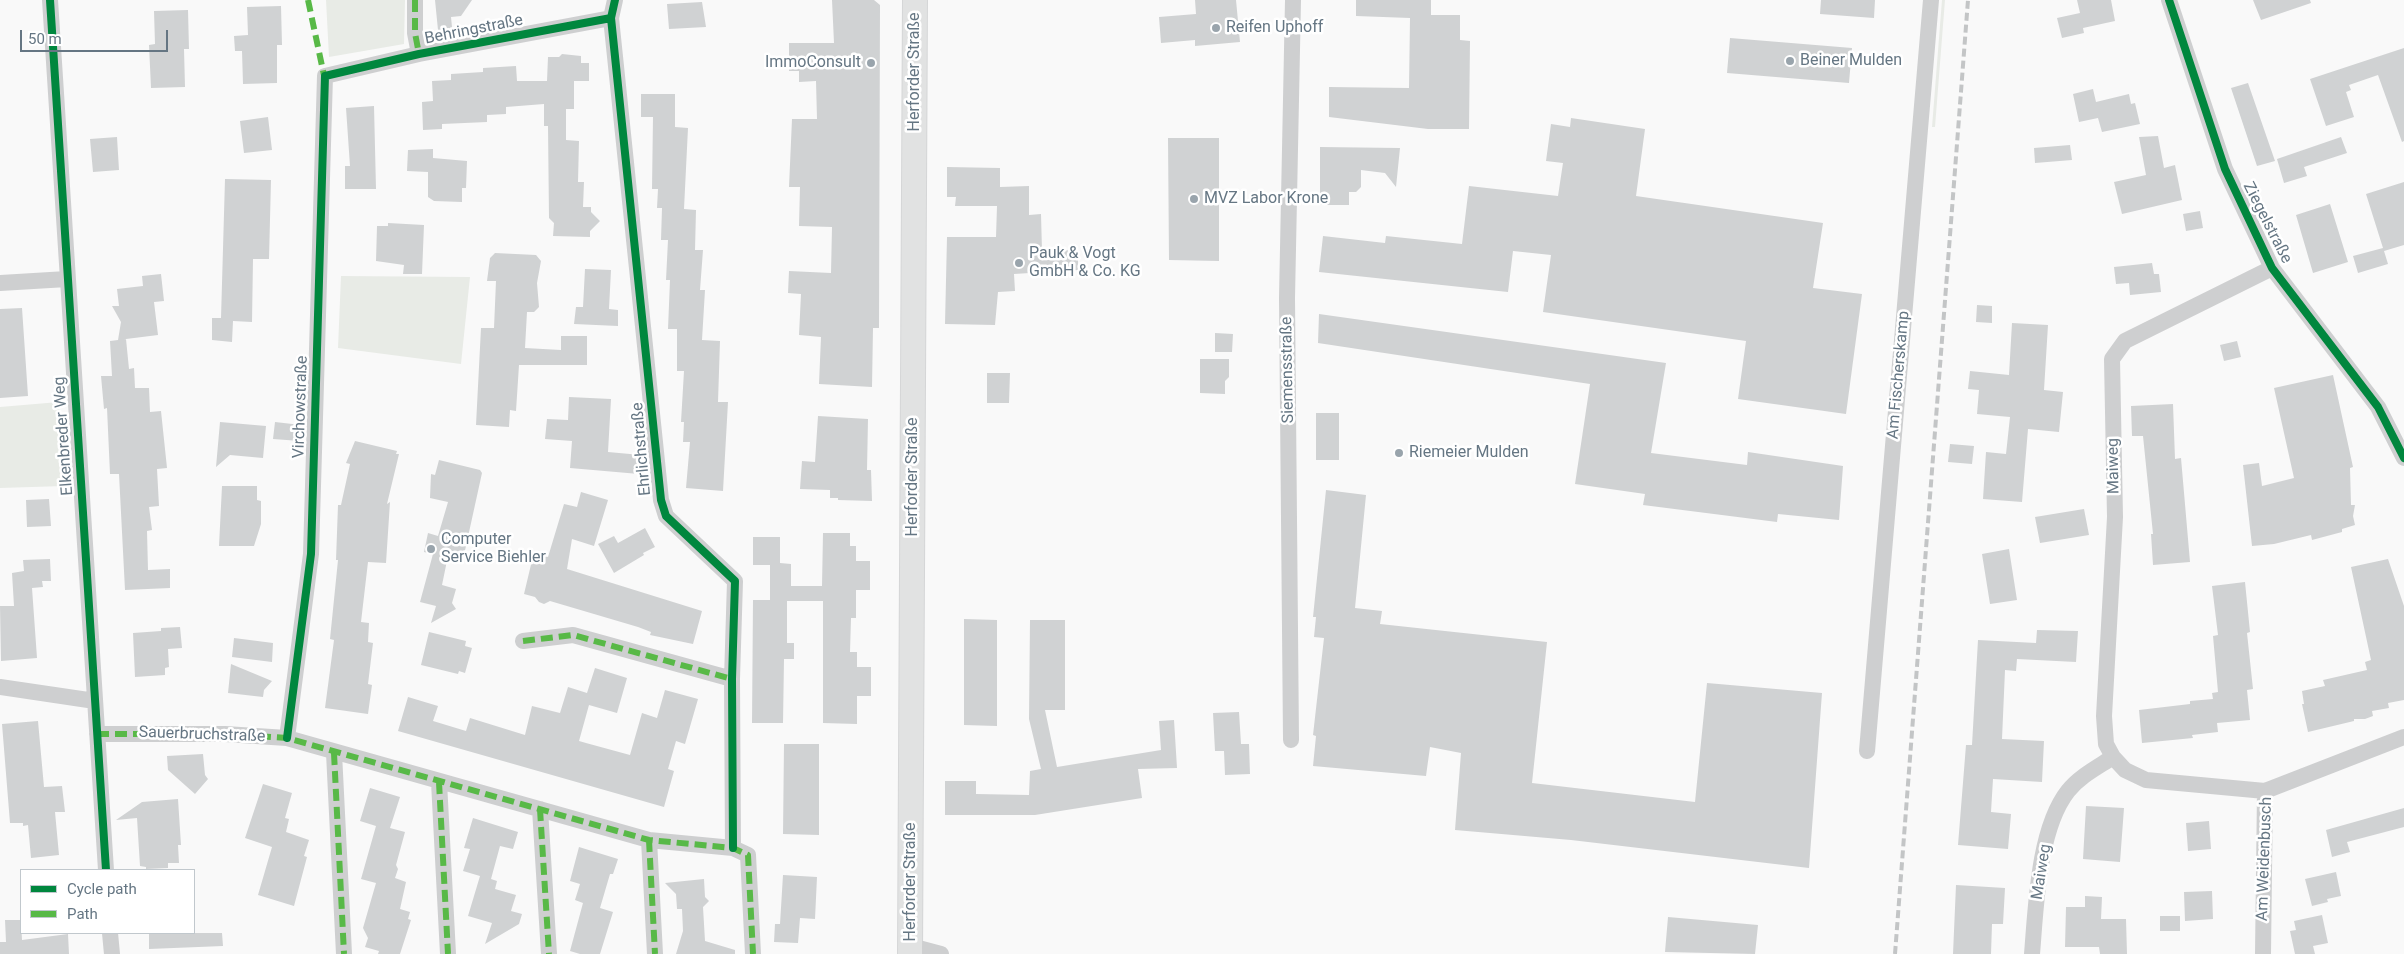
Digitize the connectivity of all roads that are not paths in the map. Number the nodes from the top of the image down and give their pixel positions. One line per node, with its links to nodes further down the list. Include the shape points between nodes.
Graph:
1 (50, 0): 12 (street, Elkenbreder Weg)
2 (416, 0): 9 (street, Behringstraße, via 415,33)
3 (615, 0): 8 (street)
4 (915, 0): 33 (main road, Herforder Straße)
5 (1293, 0): 22 (street, Siemensstraße, via 1287,298)
6 (1931, 0): 23 (street, Am Fischerskamp)
7 (2169, 0): 11 (street, Ziegelstraße, via 2225,170)
8 (611, 18): 9 (street, Behringstraße); 16 (street, Ehrlichstraße, via 660,500 666,516 736,581)
9 (419, 54): 10 (street, Behringstraße)
10 (325, 76): 20 (street, Virchowstraße, via 311,554)
11 (2272, 268): 14 (street, Ziegelstraße, via 2378,407); 25 (street, Maiweg, via 2125,342 2112,359 2115,517 2104,716 2106,744)
12 (67, 279): 13 (street); 18 (street, Elkenbreder Weg)
13 (0, 282)
14 (2404, 458)
15 (523, 641): 16 (street, via 573,635)
16 (732, 679): 30 (street, Ehrlichstraße)
17 (0, 687): 18 (street)
18 (95, 701): 19 (street, Elkenbreder Weg)
19 (97, 734): 20 (street, Sauerbruchstraße, via 225,734); 31 (street, Elkenbreder Weg)
20 (287, 738): 24 (street, Sauerbruchstraße)
21 (2404, 738): 27 (street, Am Weidenbusch)
22 (1291, 740)
23 (1867, 751)
24 (334, 753): 26 (street, Sauerbruchstraße); 35 (street)
25 (2114, 757): 27 (street, Maiweg, via 2125,770 2146,780); 41 (street, Maiweg, via 2082,777 2067,792 2052,821 2042,855)
26 (439, 782): 28 (street, Sauerbruchstraße); 36 (street)
27 (2265, 791): 42 (street, Am Weidenbusch)
28 (540, 809): 29 (street, Sauerbruchstraße); 37 (street)
29 (649, 840): 30 (street, Sauerbruchstraße); 38 (street)
30 (733, 848): 39 (street, via 748,855)
31 (106, 869)
32 (110, 934): 34 (street)
33 (910, 950): 40 (street)
34 (112, 954)
35 (344, 954)
36 (448, 954)
37 (550, 954)
38 (655, 954)
39 (752, 954)
40 (941, 954)
41 (2032, 954)
42 (2262, 954)

